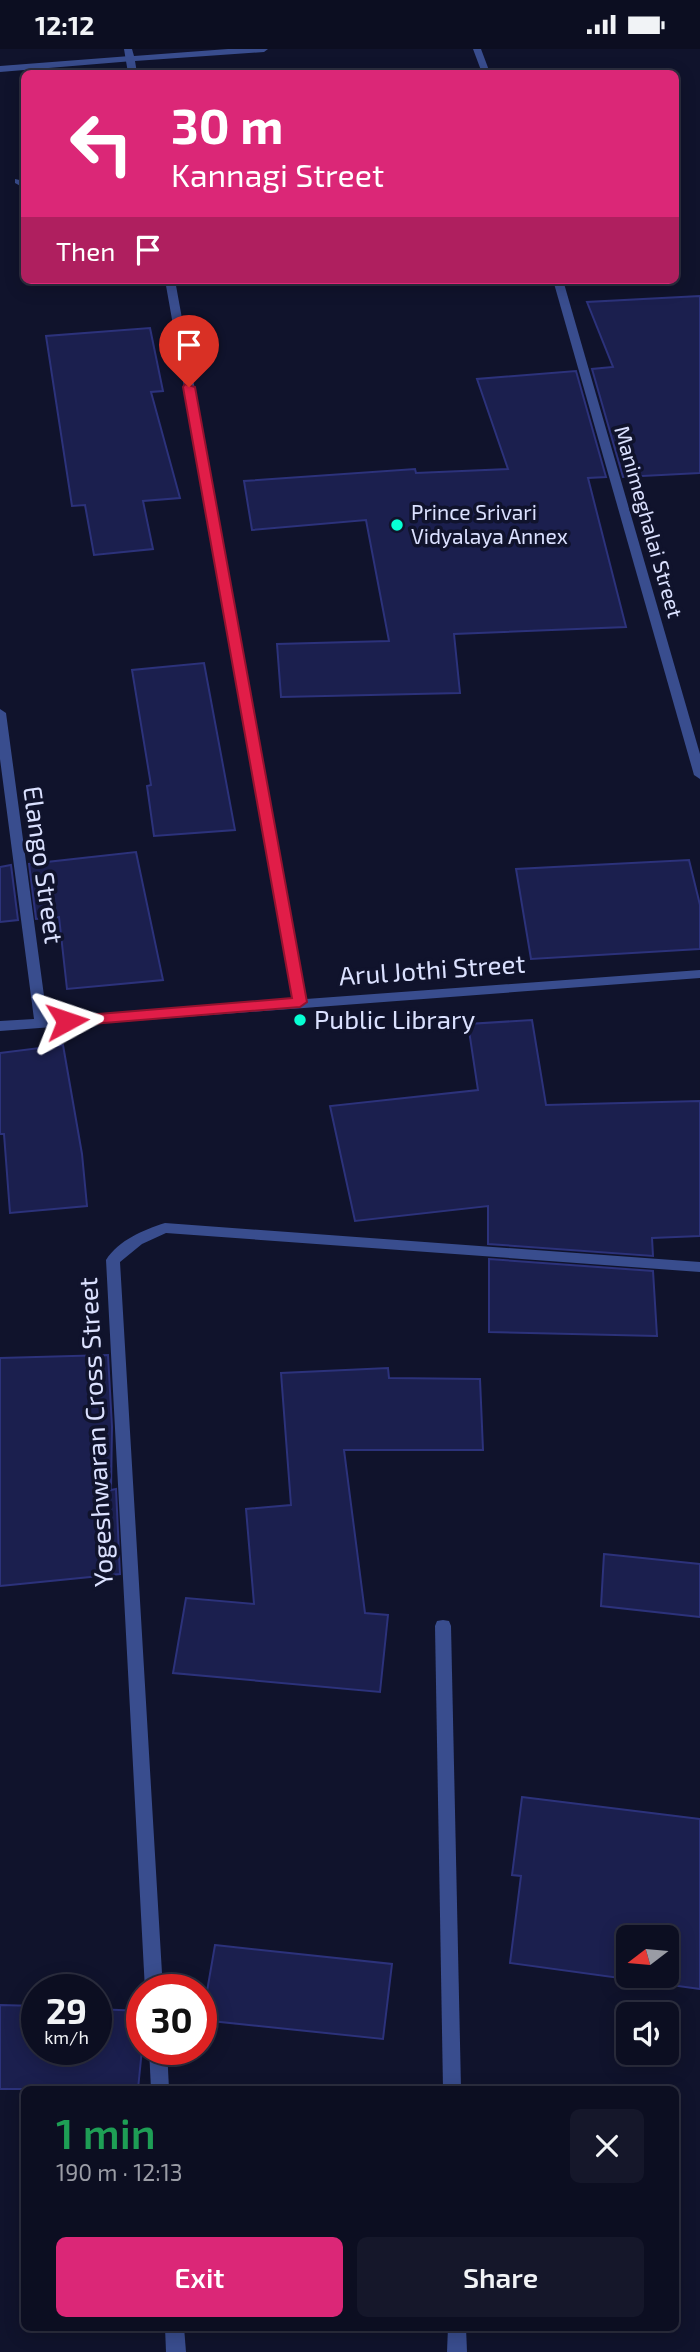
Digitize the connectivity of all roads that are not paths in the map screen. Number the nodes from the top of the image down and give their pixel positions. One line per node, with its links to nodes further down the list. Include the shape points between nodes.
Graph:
1 (264, 49): 3 (street)
2 (477, 49): 5 (street)
3 (129, 54): 4 (street)
4 (0, 69)
5 (485, 70)
6 (171, 284): 11 (street)
7 (559, 284): 9 (street, Manimeghalai Street)
8 (0, 713): 12 (street, Elango Street)
9 (700, 775)
10 (700, 974): 11 (street, Arul Jothi Street)
11 (300, 1002): 12 (street, Arul Jothi Street)
12 (41, 1023): 13 (street, Arul Jothi Street)
13 (0, 1026)
14 (700, 1268): 16 (street, Yogeshwaran Cross Street, via 165,1228 141,1236 113,1260)
15 (443, 1626): 19 (street)
16 (153, 1974)
17 (159, 2065): 18 (street)
18 (160, 2086)
19 (452, 2086)
20 (174, 2331): 22 (street)
21 (457, 2331): 23 (street)
22 (176, 2352)
23 (457, 2352)

